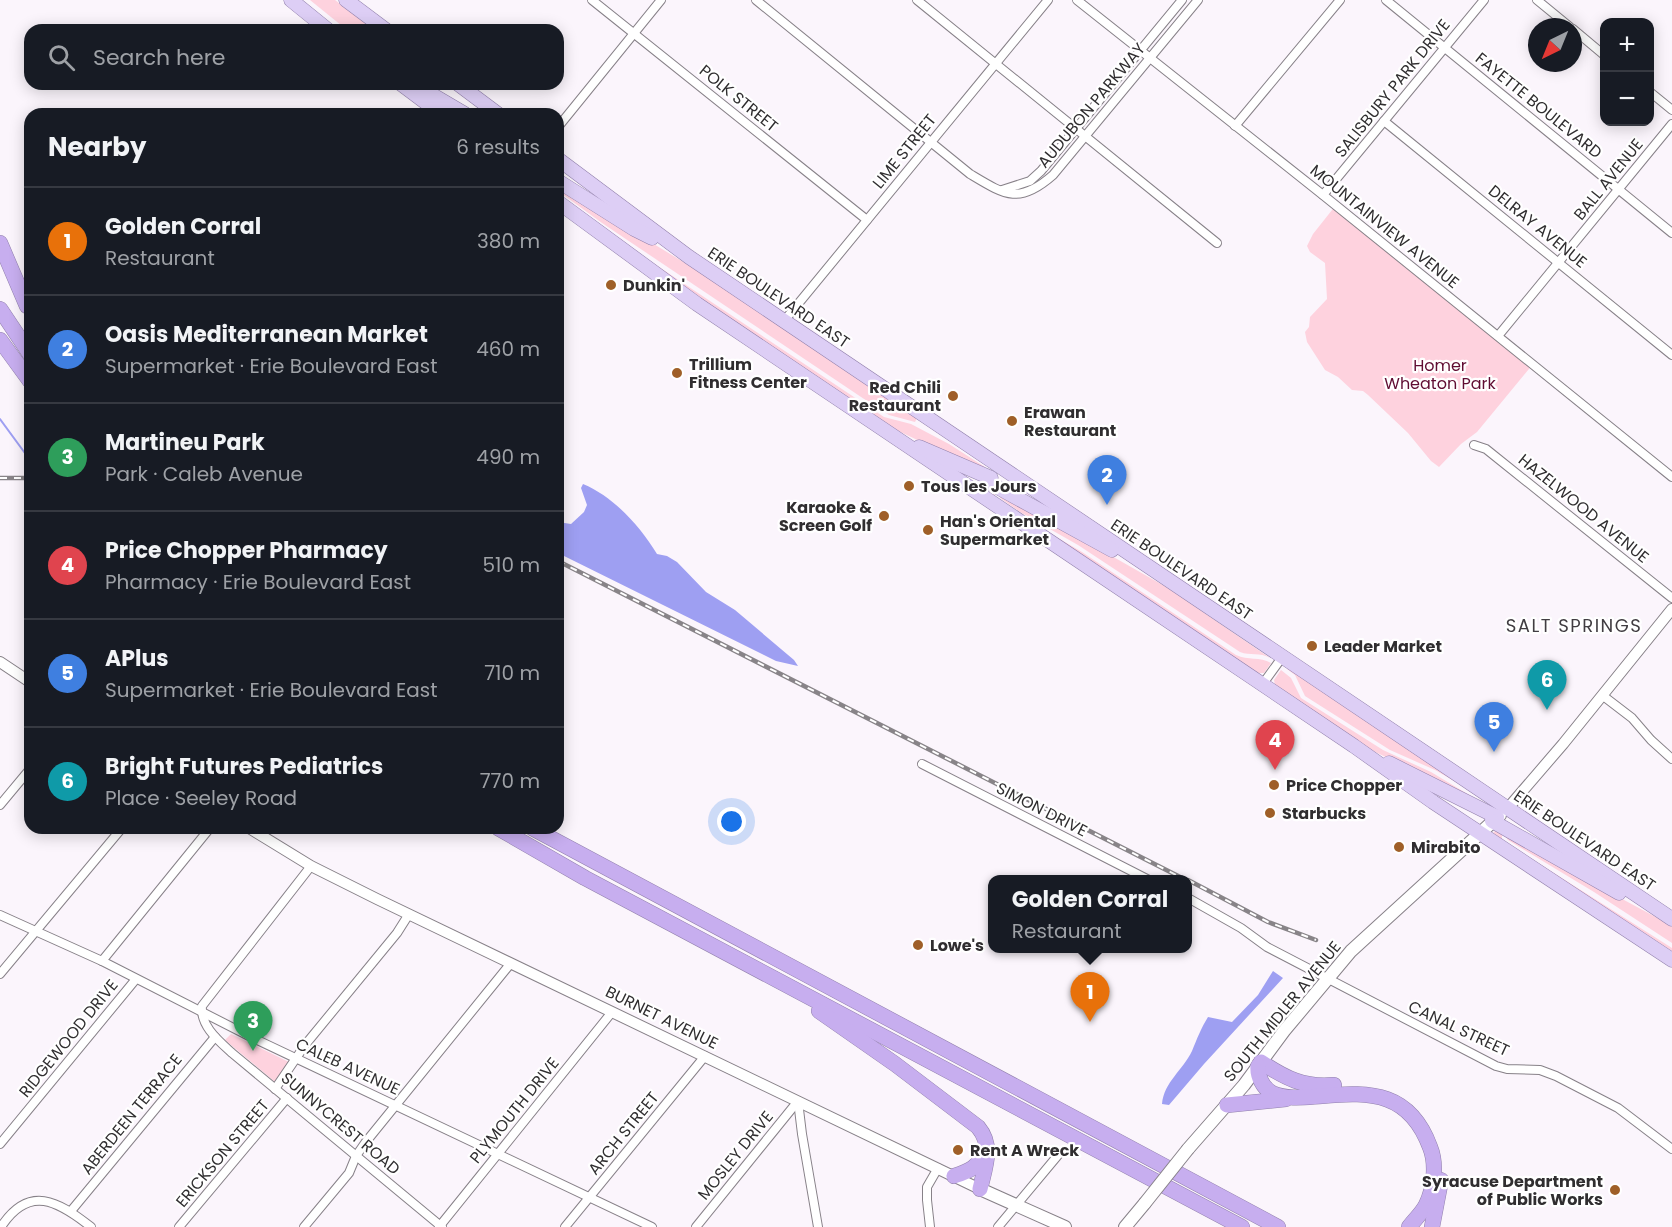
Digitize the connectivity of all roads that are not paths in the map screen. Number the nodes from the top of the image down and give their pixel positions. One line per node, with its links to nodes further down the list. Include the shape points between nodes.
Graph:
1 (291, 0): 16 (main road)
2 (346, 0): 17 (main road)
3 (592, 0): 18 (street, POLK STREET)
4 (661, 0): 18 (street)
5 (756, 0): 39 (street)
6 (917, 0): 24 (street)
7 (1048, 0): 24 (street, LIME STREET)
8 (1077, 0): 21 (street, MOUNTAINVIEW AVENUE)
9 (1182, 0): 21 (street, AUDUBON PARKWAY)
10 (1198, 0): 23 (street, AUDUBON PARKWAY)
11 (1340, 0): 36 (street)
12 (1386, 0): 20 (street, FAYETTE BOULEVARD)
13 (1484, 0): 20 (street, SALISBURY PARK DRIVE)
14 (1537, 0): 15 (street)
15 (1560, 18)
16 (321, 24)
17 (378, 24)
18 (634, 34): 33 (street); 48 (street, POLK STREET)
19 (1582, 36): 22 (street)
20 (1445, 48): 34 (street, SALISBURY PARK DRIVE); 43 (street, FAYETTE BOULEVARD)
21 (1141, 50): 23 (street, MOUNTAINVIEW AVENUE); 37 (street, AUDUBON PARKWAY)
22 (1600, 51)
23 (1150, 58): 36 (street, MOUNTAINVIEW AVENUE); 38 (street, AUDUBON PARKWAY)
24 (995, 63): 37 (street); 39 (street, LIME STREET)
25 (409, 90): 29 (main road)
26 (424, 90): 30 (main road)
27 (466, 90): 31 (main road)
28 (1654, 95): 32 (street)
29 (433, 108)
30 (455, 108)
31 (490, 108)
32 (1672, 110)
33 (564, 120)
34 (1384, 121): 46 (street, SALISBURY PARK DRIVE); 53 (street, DELRAY AVENUE)
35 (1672, 124): 43 (street, BALL AVENUE)
36 (1235, 126): 46 (street, MOUNTAINVIEW AVENUE)
37 (1076, 129): 38 (street); 41 (street, AUDUBON PARKWAY)
38 (1085, 136): 45 (street, AUDUBON PARKWAY, via 1053,175); 51 (street)
39 (931, 141): 44 (street, via 970,174); 48 (street, LIME STREET)
40 (564, 163): 52 (main road, ERIE BOULEVARD EAST)
41 (1030, 181): 44 (street, AUDUBON PARKWAY); 45 (street)
42 (564, 185): 52 (main road, via 634,229)
43 (1619, 189): 49 (street, FAYETTE BOULEVARD); 53 (street, BALL AVENUE)
44 (1002, 190): 45 (street, via 1010,195)
45 (1032, 191)
46 (1323, 195): 59 (street, MOUNTAINVIEW AVENUE)
47 (564, 206): 64 (main road, via 658,277)
48 (867, 220): 58 (street, LIME STREET)
49 (1672, 233)
50 (0, 243): 55 (highway)
51 (1217, 243)
52 (689, 257): 58 (main road, ERIE BOULEVARD EAST)
53 (1558, 262): 59 (street, BALL AVENUE); 62 (street, DELRAY AVENUE)
54 (0, 268): 56 (highway)
55 (24, 297)
56 (24, 301)
57 (0, 309): 61 (highway)
58 (784, 321): 66 (main road, ERIE BOULEVARD EAST)
59 (1498, 336): 67 (street, MOUNTAINVIEW AVENUE)
60 (0, 340): 63 (highway)
61 (24, 345)
62 (1672, 355)
63 (24, 373)
64 (900, 440): 68 (main road); 69 (main road)
65 (1474, 445): 71 (street, HAZELWOOD AVENUE, via 1486,449)
66 (1000, 466): 68 (street); 70 (main road, ERIE BOULEVARD EAST)
67 (1672, 477)
68 (990, 480): 69 (street); 70 (main road, via 1098,543)
69 (979, 494): 76 (main road)
70 (1152, 569): 73 (main road, ERIE BOULEVARD EAST)
71 (1672, 598)
72 (1672, 609): 77 (street)
73 (1283, 656): 76 (street); 83 (main road, ERIE BOULEVARD EAST)
74 (0, 662): 75 (street)
75 (24, 678)
76 (1263, 685): 78 (main road)
77 (1602, 695): 79 (street, via 1632,718); 83 (street)
78 (1354, 746): 83 (main road); 84 (main road)
79 (1672, 759)
80 (922, 764): 91 (street, SIMON DRIVE)
81 (24, 776): 82 (street)
82 (0, 805)
83 (1499, 815): 84 (main road, SOUTH MIDLER AVENUE); 95 (main road, ERIE BOULEVARD EAST); 95 (main road, via 1612,889)
84 (1480, 832): 97 (main road); 103 (main road, SOUTH MIDLER AVENUE)
85 (117, 834): 96 (street)
86 (205, 834): 98 (street)
87 (259, 834): 90 (street, BURNET AVENUE)
88 (508, 834): 100 (highway)
89 (543, 834): 129 (highway)
90 (311, 866): 93 (street, BURNET AVENUE); 104 (street)
91 (1141, 875)
92 (1192, 900): 103 (street)
93 (409, 914): 99 (street, BURNET AVENUE); 108 (street, ERICKSON STREET)
94 (0, 915): 96 (street, CALEB AVENUE)
95 (1672, 919)
96 (35, 932): 98 (street, CALEB AVENUE); 101 (street)
97 (1672, 960)
98 (102, 961): 102 (street, CALEB AVENUE)
99 (511, 963): 105 (street, BURNET AVENUE); 114 (street)
100 (746, 964): 117 (highway, via 969,1119 982,1132); 143 (highway)
101 (0, 974)
102 (135, 979): 104 (street, CALEB AVENUE); 116 (street, RIDGEWOOD DRIVE)
103 (1327, 979): 109 (main road, SOUTH MIDLER AVENUE); 118 (street, CANAL STREET, via 1496,1066 1540,1070 1556,1076 1618,1108)
104 (201, 1012): 106 (street, SUNNYCREST ROAD); 108 (street, CALEB AVENUE)
105 (612, 1012): 107 (street, BURNET AVENUE); 119 (street, PLYMOUTH DRIVE)
106 (214, 1037): 110 (street, SUNNYCREST ROAD); 127 (street, ABERDEEN TERRACE)
107 (705, 1056): 113 (street, BURNET AVENUE); 125 (street, ARCH STREET)
108 (296, 1058): 110 (street, ERICKSON STREET); 114 (street, CALEB AVENUE)
109 (1260, 1064): 112 (highway, via 1261,1082 1270,1091); 115 (main road, SOUTH MIDLER AVENUE); 147 (highway, via 1284,1078 1313,1086 1378,1086 1405,1098 1422,1114 1439,1144 1442,1167)
110 (275, 1089): 111 (street, SUNNYCREST ROAD)
111 (287, 1098): 121 (street, SUNNYCREST ROAD); 132 (street, ERICKSON STREET)
112 (1297, 1098): 115 (highway); 146 (highway, via 1371,1093 1401,1106 1414,1118 1431,1149 1432,1182 1425,1206)
113 (798, 1101): 122 (street, BURNET AVENUE); 137 (street, MOSLEY DRIVE); 138 (street)
114 (396, 1105): 119 (street, CALEB AVENUE); 121 (street)
115 (1227, 1105): 142 (main road, SOUTH MIDLER AVENUE, bridge)
116 (0, 1144)
117 (988, 1148): 123 (highway, via 978,1165); 124 (highway)
118 (1672, 1149)
119 (498, 1154): 125 (street, CALEB AVENUE); 134 (street, PLYMOUTH DRIVE)
120 (1059, 1154): 126 (street)
121 (356, 1156): 133 (street, via 349,1173); 134 (street, SUNNYCREST ROAD)
122 (938, 1168): 123 (street, BURNET AVENUE); 139 (street, via 927,1187)
123 (954, 1176): 124 (street, BURNET AVENUE)
124 (980, 1189): 126 (main road, BURNET AVENUE)
125 (589, 1197): 135 (street, ARCH STREET); 136 (street, CALEB AVENUE)
126 (1017, 1205): 140 (street); 141 (main road, BURNET AVENUE)
127 (71, 1211): 128 (street, via 38,1201 20,1205); 131 (street)
128 (3, 1216): 130 (street)
129 (1257, 1216): 144 (highway); 145 (highway)
130 (1, 1227)
131 (91, 1227)
132 (179, 1227)
133 (304, 1227)
134 (440, 1227)
135 (564, 1227)
136 (652, 1227)
137 (696, 1227)
138 (818, 1227)
139 (930, 1227)
140 (998, 1227)
141 (1065, 1227)
142 (1125, 1227)
143 (1242, 1227)
144 (1278, 1227)
145 (1293, 1227)
146 (1409, 1227)
147 (1432, 1227)

